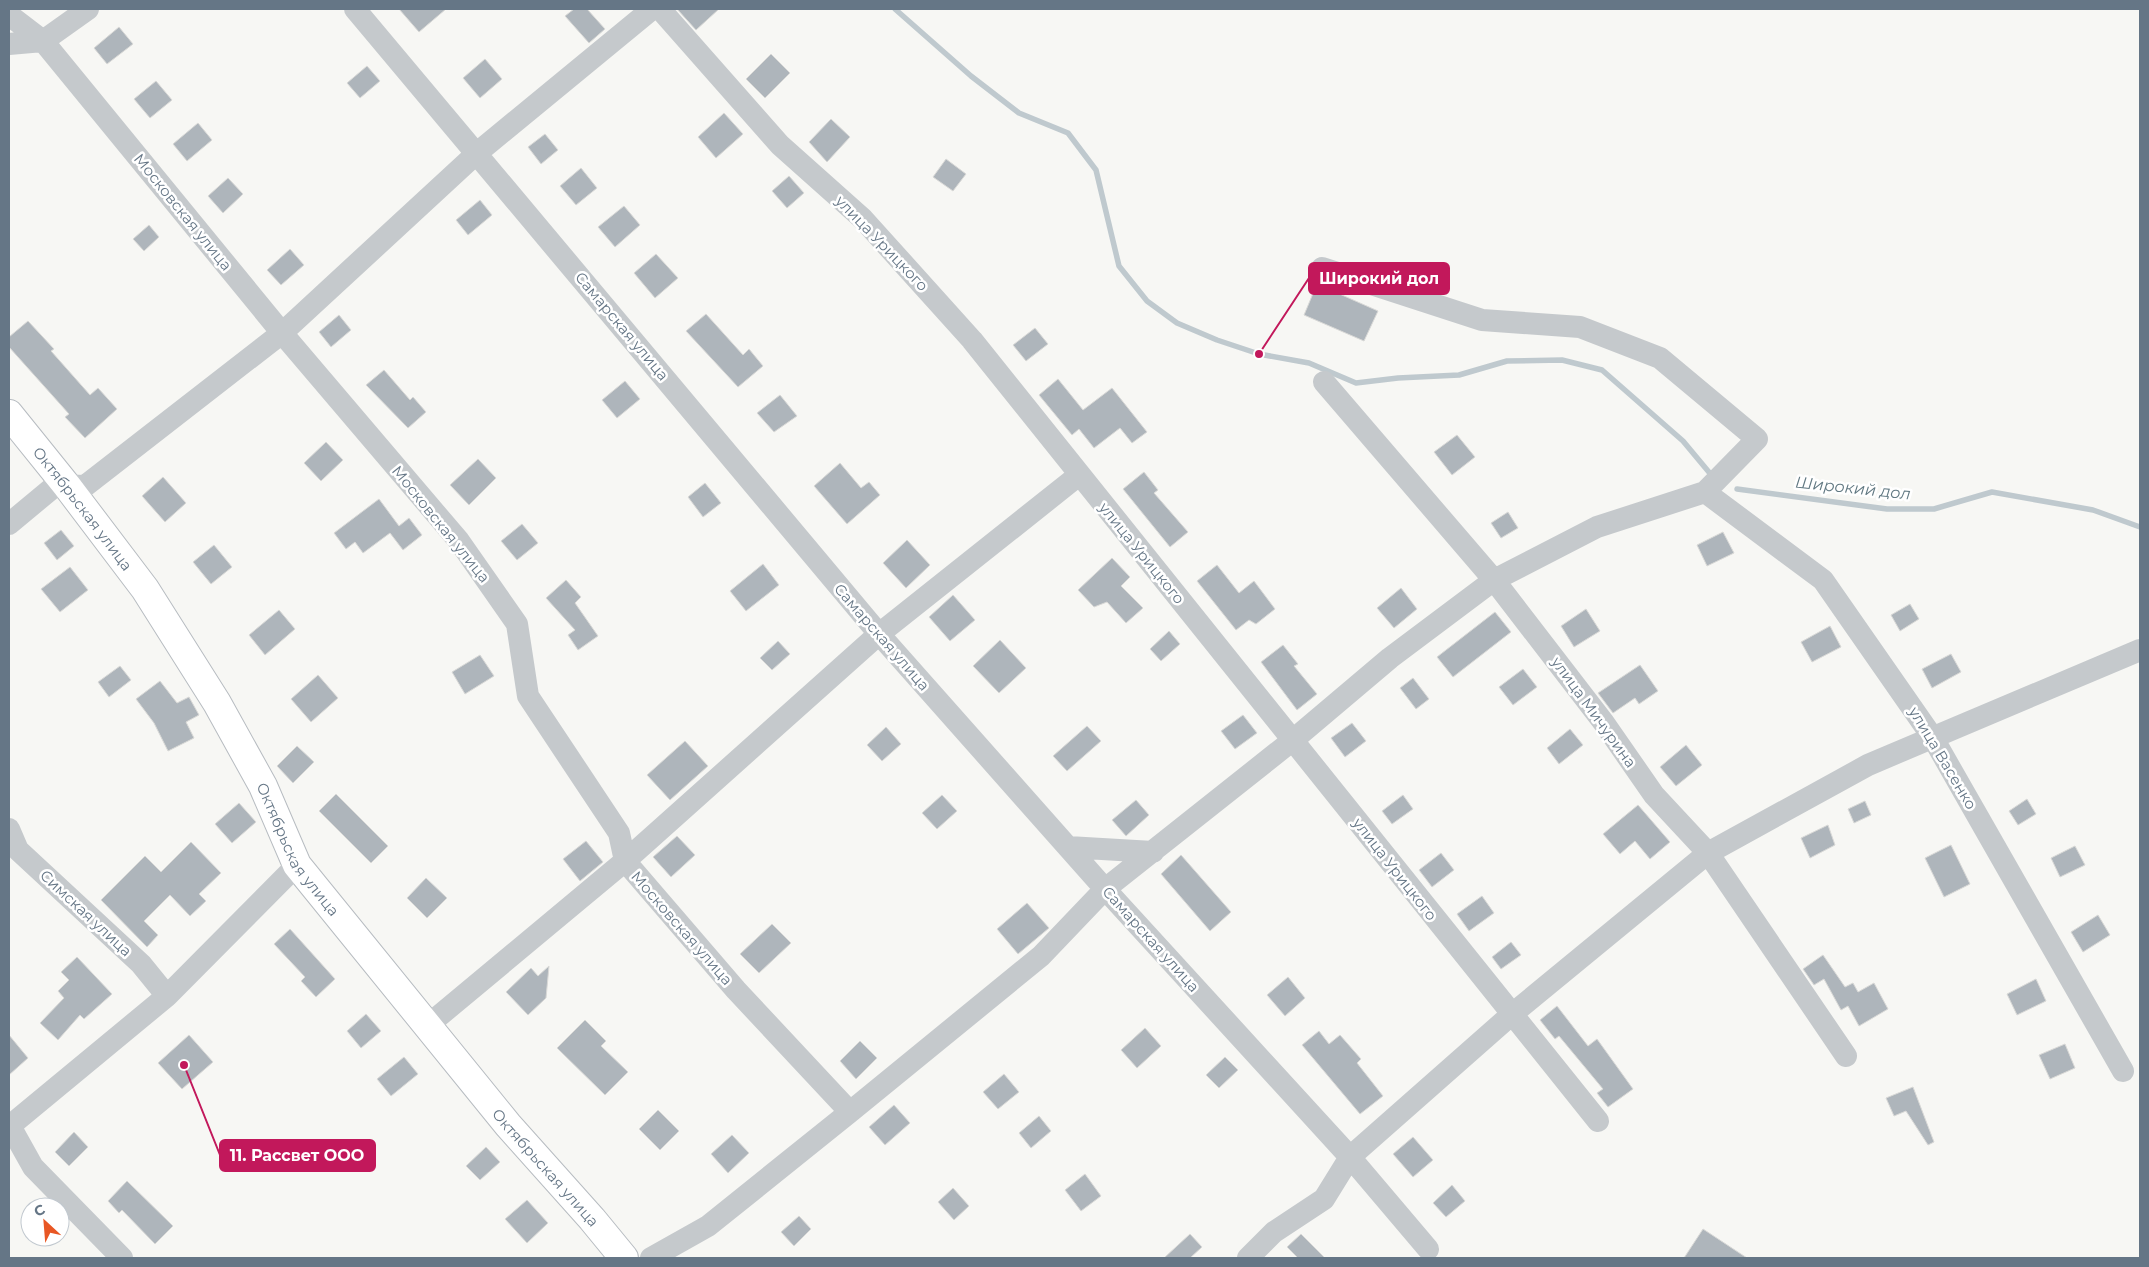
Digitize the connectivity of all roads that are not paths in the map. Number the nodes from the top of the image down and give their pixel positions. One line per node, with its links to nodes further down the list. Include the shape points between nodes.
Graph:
1 (88, 9): 6 (street)
2 (354, 9): 8 (street, Самарская улица)
3 (652, 9): 8 (street)
4 (660, 9): 13 (street, улица Урицкого, via 780,145 863,219 972,340)
5 (9, 15): 6 (street, Московская улица)
6 (43, 41): 7 (street); 10 (street, Московская улица)
7 (9, 44)
8 (477, 153): 10 (street); 18 (street, Самарская улица)
9 (1322, 268): 15 (street, via 1482,320 1580,327 1660,358 1757,439)
10 (282, 332): 14 (street, via 85,486); 26 (street, Московская улица, via 459,541 517,624 528,696 619,833)
11 (1324, 382): 17 (street, улица Мичурина)
12 (9, 414): 14 (main road, Октябрьская улица)
13 (1080, 475): 18 (street); 21 (street, улица Урицкого)
14 (67, 486): 16 (street, via 56,485); 27 (main road, Октябрьская улица, via 145,588 217,704 263,786)
15 (1705, 492): 17 (street, via 1596,527); 20 (street, улица Васенко, via 1823,580)
16 (9, 524)
17 (1494, 580): 21 (street, via 1390,658); 25 (street, улица Мичурина, via 1604,723 1654,795)
18 (879, 634): 23 (street, Самарская улица); 26 (street)
19 (2140, 650): 20 (street)
20 (1933, 738): 25 (street, via 1868,765); 33 (street, улица Васенко)
21 (1293, 740): 24 (street); 30 (street, улица Урицкого)
22 (9, 829): 29 (street, Симская улица, via 18,850 141,964)
23 (1068, 847): 24 (street); 28 (street, Самарская улица)
24 (1153, 852): 28 (street)
25 (1708, 854): 30 (street); 32 (street, улица Мичурина)
26 (625, 862): 31 (street); 34 (street, Московская улица, via 736,990)
27 (297, 865): 29 (street); 31 (main road, Октябрьская улица)
28 (1105, 889): 34 (street, via 1041,956); 37 (street, Самарская улица)
29 (168, 996): 36 (street)
30 (1510, 1015): 35 (street, улица Урицкого); 37 (street)
31 (427, 1026): 40 (main road, Октябрьская улица)
32 (1846, 1056)
33 (2123, 1071)
34 (850, 1112): 41 (street, via 708,1226)
35 (1598, 1121)
36 (10, 1124): 39 (street, via 33,1167)
37 (1350, 1157): 38 (street, Самарская улица); 42 (street, via 1324,1199 1274,1232)
38 (1428, 1249)
39 (122, 1258)
40 (624, 1258)
41 (651, 1258)
42 (1248, 1258)

